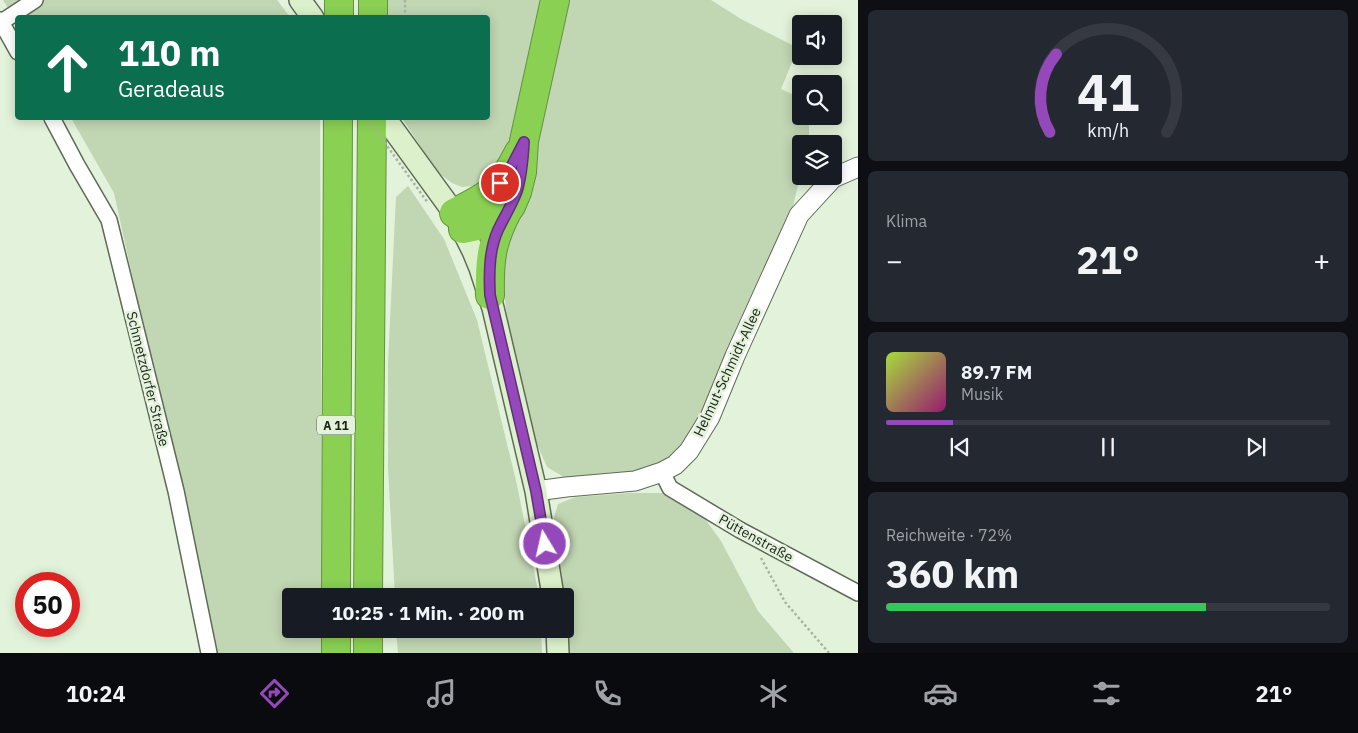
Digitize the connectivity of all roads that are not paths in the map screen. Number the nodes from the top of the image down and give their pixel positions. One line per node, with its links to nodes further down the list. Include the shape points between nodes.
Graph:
1 (35, 0): 9 (street)
2 (300, 0): 6 (main road)
3 (339, 0): 7 (highway)
4 (373, 0): 8 (highway)
5 (554, 0): 15 (highway)
6 (311, 15)
7 (339, 15)
8 (373, 15)
9 (1, 22): 10 (street)
10 (15, 47)
11 (53, 120): 29 (street, Schmetzdorfer Straße, via 109,220 176,491)
12 (338, 120): 22 (highway, A 11)
13 (372, 120): 23 (highway, A 11)
14 (386, 120): 18 (main road)
15 (524, 142): 17 (highway, via 522,172); 18 (highway, via 500,183)
16 (858, 167): 20 (street, Helmut-Schmidt-Allee, via 833,178 799,215 710,417 690,451)
17 (511, 206): 18 (highway, via 491,223); 19 (highway, via 494,239)
18 (458, 221): 19 (main road)
19 (490, 295): 21 (main road)
20 (662, 472): 21 (street, Helmut-Schmidt-Allee, via 635,481); 25 (street, Püttenstraße, via 670,488)
21 (536, 491): 24 (main road)
22 (336, 588)
23 (368, 588)
24 (552, 588)
25 (858, 593)
26 (336, 638): 30 (highway)
27 (368, 638): 31 (highway)
28 (557, 638): 32 (main road)
29 (209, 653)
30 (336, 653)
31 (368, 653)
32 (558, 653)

